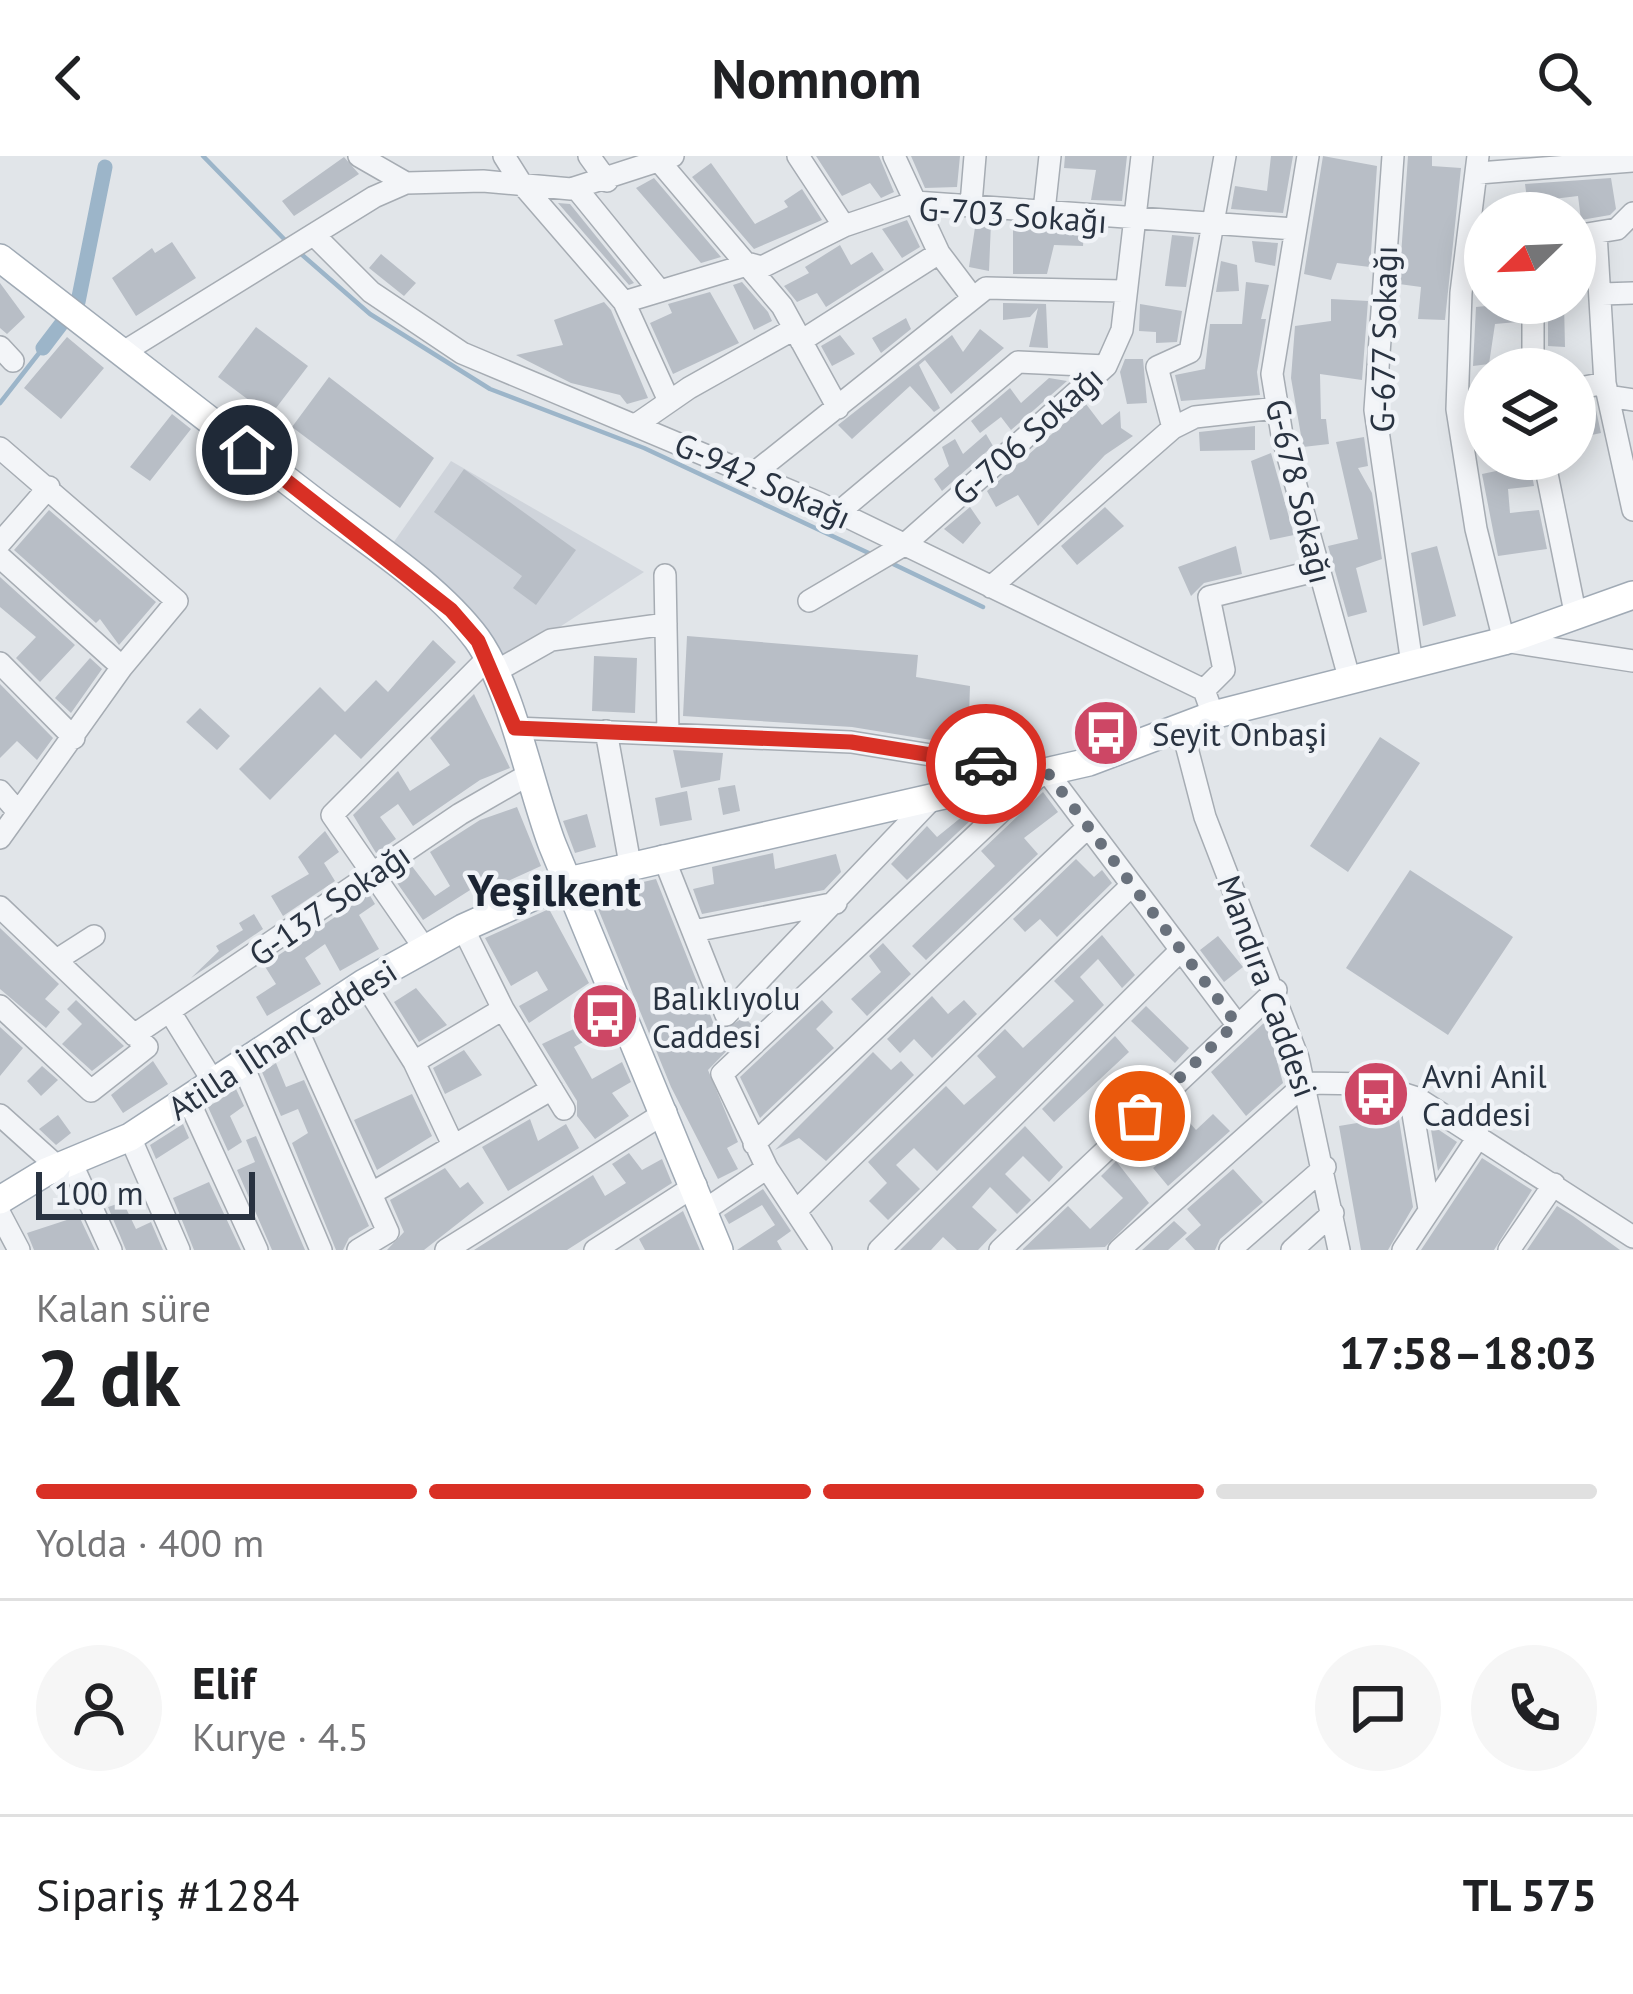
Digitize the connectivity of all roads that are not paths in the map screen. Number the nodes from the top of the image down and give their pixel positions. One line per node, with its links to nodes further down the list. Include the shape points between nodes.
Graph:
1 (504, 156): 17 (street)
2 (590, 156): 15 (street)
3 (798, 156): 24 (street)
4 (894, 156): 19 (street)
5 (975, 156): 20 (street)
6 (1050, 156): 21 (street)
7 (1142, 156): 23 (street, G-706 Sokağı)
8 (1225, 156): 25 (street)
9 (1308, 156): 26 (street, G-678 Sokağı)
10 (1393, 156): 72 (street, G-677 Sokağı, via 1375,410)
11 (361, 157): 16 (street)
12 (664, 158): 15 (street); 31 (street)
13 (1633, 161): 14 (street)
14 (1479, 165)
15 (607, 181): 18 (street)
16 (406, 183): 17 (street); 28 (street)
17 (521, 183): 18 (street); 38 (street)
18 (576, 188): 33 (street)
19 (915, 202): 20 (street, G-703 Sokağı); 24 (street, G-703 Sokağı); 29 (street)
20 (970, 204): 21 (street, G-703 Sokağı)
21 (1044, 211): 23 (street, G-703 Sokağı)
22 (1633, 213): 27 (street, via 1618,229)
23 (1133, 222): 25 (street, G-703 Sokağı); 34 (street, G-706 Sokağı)
24 (844, 226): 31 (street, G-703 Sokağı, via 763,267)
25 (1211, 226): 26 (street, G-703 Sokağı); 52 (street, via 1190,352 1157,367)
26 (1294, 230): 48 (street, G-678 Sokağı, via 1272,374)
27 (1596, 232)
28 (311, 238): 41 (street); 51 (street, G-942 Sokağı, via 371,292 463,353)
29 (939, 253): 37 (street); 40 (street)
30 (0, 258): 41 (main road)
31 (750, 265): 33 (street, G-703 Sokağı); 40 (street)
32 (1596, 272): 36 (street)
33 (659, 290): 38 (street, G-703 Sokağı)
34 (1123, 292): 37 (street, via 986,288); 42 (street, G-706 Sokağı, via 1122,330)
35 (1633, 293): 36 (street)
36 (1602, 294): 44 (street)
37 (973, 298): 47 (street)
38 (624, 302): 46 (street)
39 (1468, 324): 50 (street)
40 (798, 335): 46 (street); 47 (street)
41 (122, 353): 73 (main road, via 451,610)
42 (1106, 366): 58 (street, via 1018,362); 60 (street, G-706 Sokağı)
43 (1596, 389): 44 (street)
44 (1607, 389): 45 (street); 57 (street)
45 (1633, 400)
46 (669, 401): 51 (street)
47 (838, 408): 54 (street)
48 (1277, 408): 52 (street, via 1196,417); 62 (street, G-678 Sokağı)
49 (1464, 408): 50 (street)
50 (1457, 409): 69 (street)
51 (638, 424): 54 (street, G-942 Sokağı)
52 (1173, 428): 64 (street)
53 (0, 448): 56 (street)
54 (753, 474): 58 (street, G-942 Sokağı)
55 (1548, 480): 67 (street)
56 (49, 487): 59 (street); 74 (street, via 177,601)
57 (1633, 510)
58 (839, 512): 60 (street, G-942 Sokağı)
59 (0, 543)
60 (900, 548): 64 (street, G-942 Sokağı); 66 (street, G-706 Sokağı)
61 (0, 556): 74 (street)
62 (1319, 570): 75 (street, G-678 Sokağı); 76 (street, via 1209,597 1224,670)
63 (665, 575): 68 (street)
64 (991, 587): 76 (street, G-942 Sokağı)
65 (1633, 595): 67 (main road, Atilla İlhanCaddesi)
66 (809, 601)
67 (1576, 616): 69 (main road, Atilla İlhanCaddesi)
68 (666, 624): 73 (street, via 551,640); 80 (street)
69 (1504, 640): 70 (street); 72 (main road, Atilla İlhanCaddesi)
70 (1633, 661)
71 (0, 663): 81 (street)
72 (1412, 664): 75 (main road, Atilla İlhanCaddesi)
73 (490, 666): 78 (main road); 91 (street, via 332,815)
74 (122, 667): 81 (street)
75 (1350, 681): 76 (main road, Atilla İlhanCaddesi)
76 (1208, 703): 77 (main road, Atilla İlhanCaddesi)
77 (1181, 725): 82 (main road, Atilla İlhanCaddesi); 103 (street, Mandıra Caddesi, via 1205,817)
78 (515, 728): 79 (street); 83 (main road)
79 (605, 731): 80 (street); 90 (street)
80 (668, 734): 82 (street, via 851,742)
81 (74, 738): 86 (street)
82 (1044, 772): 85 (main road, Atilla İlhanCaddesi); 87 (street); 122 (street, via 722,1074)
83 (526, 776): 91 (street, G-137 Sokağı); 92 (main road)
84 (0, 791): 86 (street)
85 (931, 800): 89 (main road, Atilla İlhanCaddesi); 94 (street)
86 (18, 812): 88 (street)
87 (1088, 827): 93 (street); 122 (street)
88 (0, 838)
89 (663, 856): 90 (main road, Atilla İlhanCaddesi); 97 (street)
90 (630, 864): 92 (main road, Atilla İlhanCaddesi)
91 (374, 872): 99 (street); 106 (street, G-137 Sokağı)
92 (568, 881): 96 (main road, Atilla İlhanCaddesi); 118 (main road)
93 (1132, 885): 100 (street); 131 (street)
94 (837, 903): 97 (street); 97 (street, via 726,1015)
95 (0, 907): 101 (street)
96 (463, 928): 99 (main road, Atilla İlhanCaddesi); 105 (street)
97 (694, 931)
98 (94, 936): 101 (street)
99 (425, 949): 102 (main road, Atilla İlhanCaddesi)
100 (1181, 950): 107 (street); 146 (street)
101 (58, 959): 109 (street)
102 (364, 983): 108 (main road, Atilla İlhanCaddesi); 110 (street)
103 (1276, 990): 107 (street); 113 (street, Mandıra Caddesi)
104 (0, 1006): 109 (street, via 91,1091 147,1048)
105 (503, 1009): 110 (street); 114 (street)
106 (170, 1012): 109 (street, G-137 Sokağı); 112 (street)
107 (1236, 1023): 147 (street)
108 (297, 1029): 111 (main road, Atilla İlhanCaddesi); 128 (street)
109 (134, 1035)
110 (413, 1062): 123 (street)
111 (243, 1066): 112 (main road, Atilla İlhanCaddesi); 141 (street)
112 (214, 1083): 116 (main road, Atilla İlhanCaddesi)
113 (1306, 1083): 115 (street, via 1373,1084); 125 (street, Mandıra Caddesi); 148 (street)
114 (551, 1088): 117 (street); 123 (street)
115 (1410, 1096): 120 (street); 132 (street)
116 (188, 1099): 121 (main road, Atilla İlhanCaddesi); 140 (street)
117 (564, 1109)
118 (666, 1112): 129 (main road); 143 (street)
119 (0, 1115): 124 (street)
120 (1479, 1136): 127 (street); 132 (street)
121 (130, 1137): 124 (main road, Atilla İlhanCaddesi); 139 (street)
122 (754, 1144): 126 (street)
123 (453, 1145): 128 (street)
124 (65, 1165): 130 (main road, Atilla İlhanCaddesi); 138 (street)
125 (1325, 1167): 133 (street, Mandıra Caddesi); 149 (street)
126 (767, 1168): 129 (street); 131 (street)
127 (1554, 1184): 135 (street); 153 (street)
128 (372, 1193): 142 (street, via 388,1232)
129 (700, 1198): 144 (street); 145 (main road)
130 (0, 1200)
131 (798, 1209): 136 (street)
132 (1430, 1209): 152 (street)
133 (1333, 1213): 150 (street); 151 (street, Mandıra Caddesi)
134 (0, 1214): 137 (street)
135 (1633, 1237)
136 (812, 1246)
137 (19, 1250)
138 (111, 1250)
139 (179, 1250)
140 (257, 1250)
141 (321, 1250)
142 (358, 1250)
143 (446, 1250)
144 (595, 1250)
145 (719, 1250)
146 (879, 1250)
147 (1000, 1250)
148 (1119, 1250)
149 (1230, 1250)
150 (1292, 1250)
151 (1340, 1250)
152 (1402, 1250)
153 (1508, 1250)

